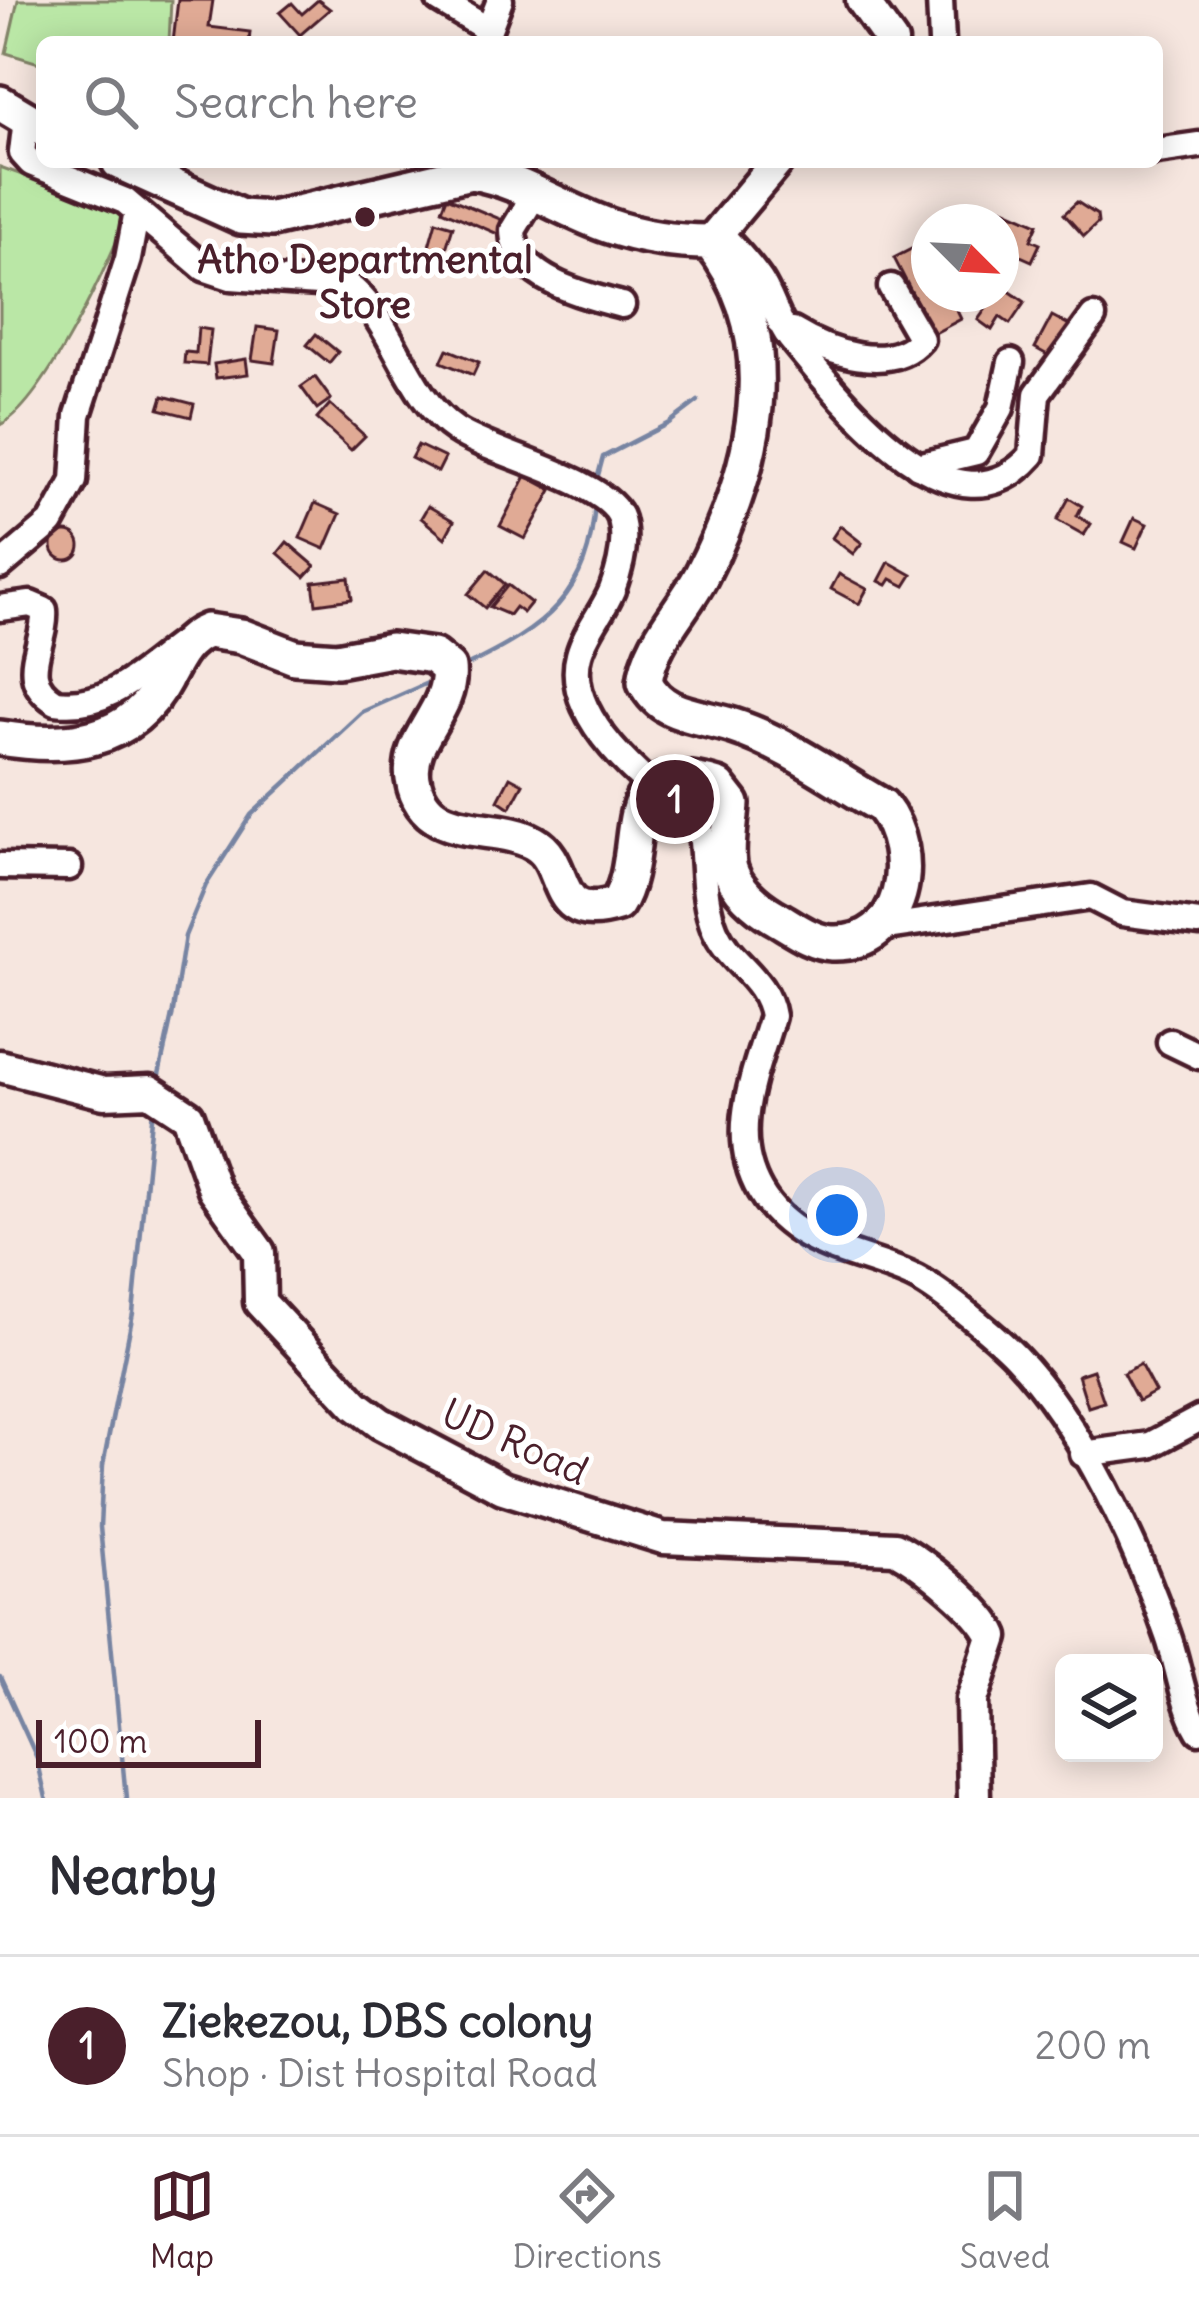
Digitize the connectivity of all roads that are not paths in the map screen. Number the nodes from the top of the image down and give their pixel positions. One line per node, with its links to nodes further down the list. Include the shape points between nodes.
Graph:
1 (439, 0): 5 (street)
2 (500, 0): 6 (street)
3 (862, 0): 7 (main road)
4 (940, 0): 8 (street)
5 (485, 36)
6 (489, 36)
7 (888, 36)
8 (943, 36)
9 (23, 116): 12 (street, via 22,153)
10 (1199, 145): 11 (street)
11 (1163, 150)
12 (36, 165)
13 (42, 168): 19 (street)
14 (132, 168): 15 (highway, via 241,218 272,219)
15 (464, 168)
16 (471, 168): 18 (highway)
17 (772, 168): 20 (main road)
18 (535, 194): 20 (highway, via 668,242); 22 (street, via 513,230 518,250 572,292)
19 (137, 211): 27 (street, via 78,415 74,481 51,523); 31 (street, via 204,268 346,285 444,422 616,507 621,568 578,669 594,724)
20 (714, 236): 24 (street, via 761,282); 35 (highway, via 757,348 754,432 701,575 657,643 645,682 670,710 758,735 882,806 897,825 903,878)
21 (891, 287): 24 (street, via 921,339 900,355 845,354)
22 (622, 305)
23 (1093, 316): 26 (street, via 1037,394 1036,446 1016,474 969,484)
24 (781, 323): 26 (street, via 885,442)
25 (1011, 362): 26 (street, via 1001,408 976,452)
26 (918, 466)
27 (0, 566)
28 (0, 608): 29 (street, via 44,610 33,673 45,695 69,704 122,688)
29 (191, 637): 30 (highway, via 141,716 123,728 76,741); 31 (highway, via 222,632 316,660 391,650 433,656 448,668 450,688 416,755 417,793 451,827 543,848 559,889 576,905 617,904 628,888 637,811)
30 (1, 740)
31 (652, 785): 35 (highway, via 670,778 718,785 733,805 729,866 764,910 826,943 856,942); 40 (street, via 700,826 716,932 770,998 742,1132 764,1197 821,1245 916,1278 990,1332 1019,1359)
32 (0, 866): 33 (street)
33 (69, 867)
34 (1199, 923): 35 (street, via 1122,914 1091,897)
35 (880, 928)
36 (1170, 1042): 37 (street)
37 (1199, 1056)
38 (0, 1066): 42 (main road, UD Road, via 104,1094 150,1091 188,1116 214,1190 259,1252 260,1302 356,1405 393,1430 503,1488 626,1531 895,1548 917,1560 980,1614 993,1637 972,1700)
39 (1199, 1419): 40 (street, via 1150,1445)
40 (1083, 1454): 41 (street, via 1151,1591)
41 (1199, 1731)
42 (974, 1798)

